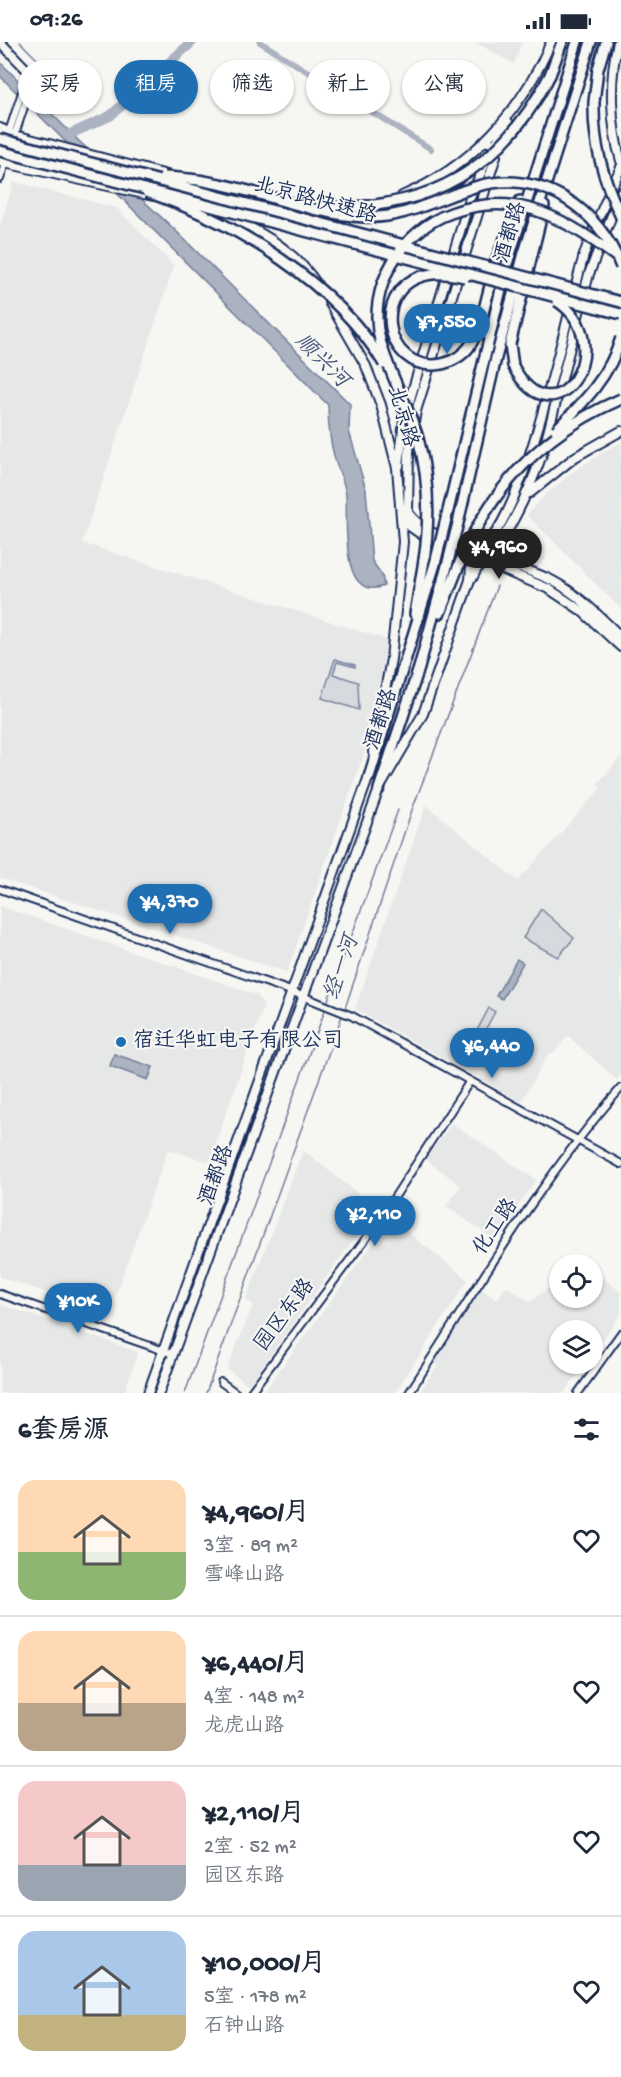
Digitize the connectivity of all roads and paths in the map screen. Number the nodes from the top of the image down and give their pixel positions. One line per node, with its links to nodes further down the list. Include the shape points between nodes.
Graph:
1 (0, 42): 10 (main road)
2 (551, 42): 11 (main road)
3 (562, 42): 26 (highway, bridge, via 550,75 526,116 503,144 456,179 425,194 376,207)
4 (572, 42): 30 (highway, bridge, via 498,258 483,313 475,338 467,350 445,363 426,363 408,357 393,338 389,314 396,295 417,278 442,274)
5 (577, 42): 54 (highway, 酒都路, bridge, via 504,276 435,564)
6 (591, 42): 55 (highway, 酒都路, bridge, via 524,252)
7 (597, 42): 36 (highway, bridge, via 545,202 510,344 513,366 527,387 547,395 570,393 589,379)
8 (606, 42): 27 (highway, bridge, via 594,102 596,143 601,168)
9 (618, 42): 20 (main road, via 613,92)
10 (18, 60)
11 (519, 103): 16 (main road); 17 (main road)
12 (18, 114): 14 (street)
13 (0, 128): 14 (main road)
14 (12, 133): 16 (main road, via 272,201 337,210 378,204 421,188); 19 (street)
15 (0, 139): 22 (highway, 北京路快速路, bridge)
16 (485, 141): 17 (main road)
17 (494, 146): 41 (main road, via 470,198 404,419); 44 (main road, via 492,170 416,411 407,507)
18 (0, 151): 23 (highway, 北京路快速路, bridge)
19 (2, 161): 24 (street); 41 (main road, 北京路, via 209,209 275,241 310,273 366,366 381,405)
20 (621, 161)
21 (621, 167): 47 (main road, via 584,255 527,468 487,544)
22 (132, 173): 26 (highway, bridge, via 209,182); 32 (highway, 北京路快速路, bridge)
23 (91, 174): 30 (highway, 北京路快速路, bridge); 37 (highway, bridge, via 152,194 222,225 290,266 352,319 368,337)
24 (0, 179)
25 (621, 192): 43 (main road, via 589,274 543,452)
26 (293, 204): 29 (highway, bridge, via 337,215 373,218 406,212 482,185 538,186 579,205 614,248)
27 (621, 217)
28 (621, 260): 37 (highway, bridge, via 561,220 530,208 486,203 444,215 401,249 384,281 378,307 380,339)
29 (621, 267)
30 (496, 280): 31 (highway, 北京路快速路, bridge)
31 (530, 289): 33 (highway, 北京路快速路, bridge); 34 (highway, bridge, via 567,305)
32 (621, 302)
33 (621, 314)
34 (589, 326)
35 (621, 338): 40 (highway, bridge, via 597,386)
36 (594, 370)
37 (395, 382): 54 (highway, bridge, via 417,437 426,478 428,522)
38 (621, 399): 40 (highway, bridge, via 563,430)
39 (621, 431): 43 (main road, via 545,479)
40 (537, 449): 55 (highway, bridge, via 479,523)
41 (398, 486): 42 (main road, 北京路)
42 (399, 507): 45 (main road); 46 (main road, 北京路)
43 (519, 509): 48 (main road, via 500,544)
44 (418, 523): 45 (main road); 47 (main road)
45 (408, 525): 46 (main road); 47 (main road, via 425,537)
46 (403, 542): 56 (main road, 北京路, via 392,659)
47 (470, 552): 48 (main road); 49 (main road); 51 (main road, via 472,572)
48 (489, 555): 49 (main road); 50 (main road)
49 (481, 560): 50 (main road); 51 (main road)
50 (497, 561): 51 (main road, via 477,572); 52 (main road, via 536,573 568,590); 53 (main road, via 563,597)
51 (468, 589): 57 (main road, via 423,714)
52 (621, 637)
53 (621, 647)
54 (408, 654): 56 (highway, 酒都路)
55 (419, 668): 57 (highway, 酒都路)
56 (369, 777): 59 (main road, 酒都路)
57 (379, 789): 60 (main road, 酒都路)
58 (0, 889): 59 (street)
59 (292, 992): 60 (street); 67 (main road, 酒都路)
60 (302, 996): 61 (street, via 352,1016); 68 (main road, 酒都路)
61 (470, 1081): 63 (street); 73 (street, 园区东路, via 379,1221)
62 (621, 1088): 63 (street, 化工路)
63 (578, 1140): 64 (street); 74 (street, 化工路)
64 (621, 1164)
65 (0, 1294): 67 (street)
66 (621, 1333): 75 (street)
67 (163, 1350): 68 (street); 70 (main road, 酒都路)
68 (173, 1354): 71 (main road, 酒都路)
69 (221, 1382): 72 (street)
70 (148, 1393)
71 (159, 1393)
72 (236, 1393)
73 (250, 1393)
74 (408, 1393)
75 (579, 1393)

